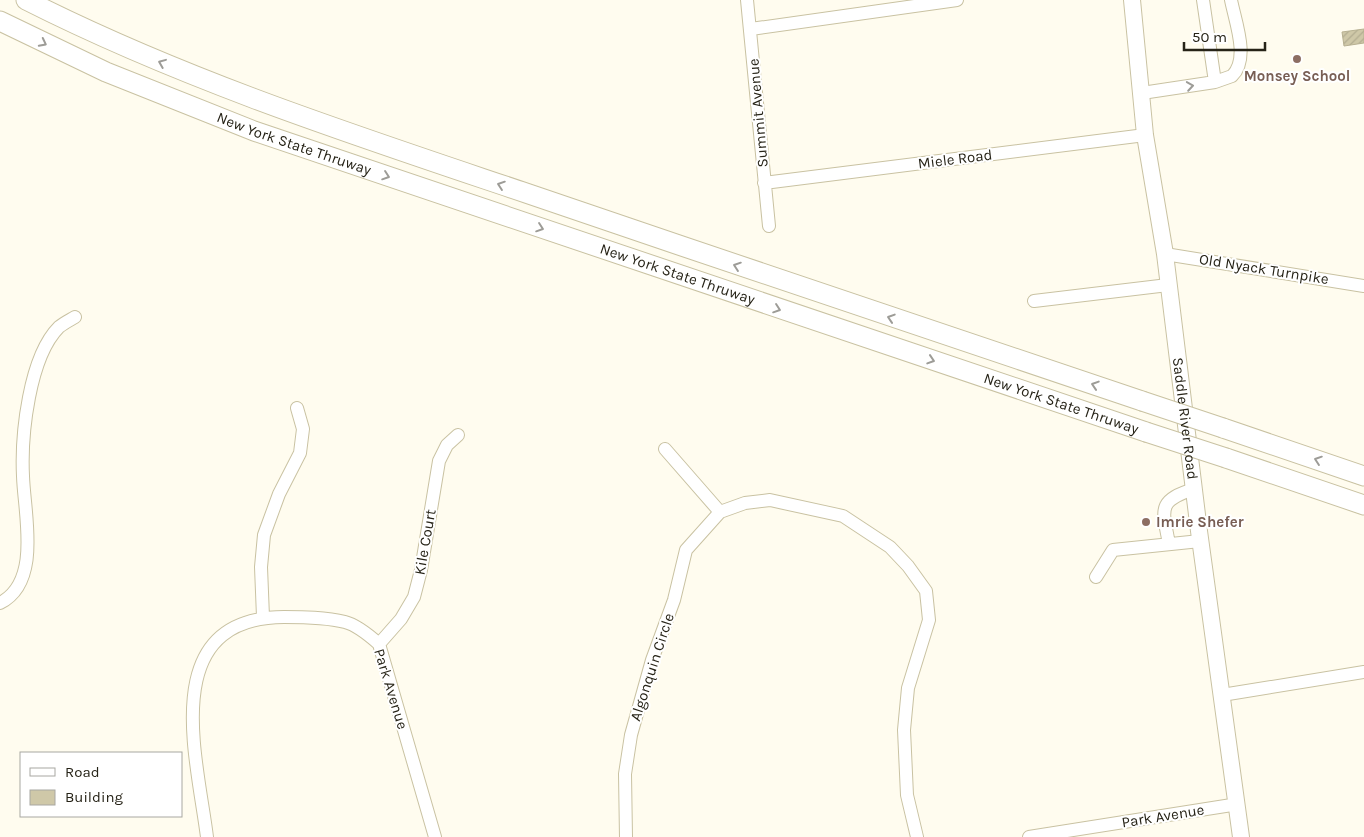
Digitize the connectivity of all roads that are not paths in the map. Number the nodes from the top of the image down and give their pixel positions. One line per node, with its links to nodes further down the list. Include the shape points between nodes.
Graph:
1 (26, 0): 22 (highway, New York State Thruway, one-way to 1, bridge, via 372,141 198,78)
2 (748, 0): 8 (street, Summit Avenue)
3 (957, 0): 8 (street)
4 (1132, 0): 10 (main road, Saddle River Road)
5 (1203, 0): 9 (street)
6 (1231, 0): 9 (street, via 1240,64 1232,76)
7 (0, 21): 24 (highway, New York State Thruway, one-way to 24, bridge, via 175,102 298,146)
8 (751, 29): 12 (street, Summit Avenue)
9 (1214, 82): 10 (street, one-way to 9)
10 (1142, 93): 11 (main road, Saddle River Road)
11 (1145, 135): 12 (street, Miele Road); 14 (main road, Saddle River Road)
12 (764, 183): 13 (street, Summit Avenue)
13 (768, 226)
14 (1165, 254): 15 (main road, Saddle River Road); 16 (street, Old Nyack Turnpike)
15 (1168, 285): 17 (street); 23 (main road, Saddle River Road)
16 (1364, 285)
17 (1034, 301)
18 (75, 317): 29 (street, via 60,327 46,346 34,377 24,432 22,475 28,532 26,563 19,586)
19 (297, 408): 30 (street, via 303,429 300,453 278,494 264,535 261,567)
20 (458, 435): 31 (street, Kile Court, via 447,445 439,462 422,570 414,597)
21 (665, 449): 25 (street)
22 (1364, 476)
23 (1194, 489): 26 (main road, Saddle River Road); 27 (street, via 1176,494 1166,503 1164,514)
24 (1364, 505)
25 (720, 512): 38 (street, Algonquin Circle, via 686,550 674,600 652,660 631,735 627,764); 39 (street, Algonquin Circle, via 745,503 770,500 843,516 890,547 926,591 929,620 908,688 904,730 906,795)
26 (1200, 541): 27 (street); 33 (main road, Saddle River Road)
27 (1169, 544): 28 (street, via 1113,550)
28 (1096, 577)
29 (0, 603)
30 (263, 617): 31 (street, Park Avenue, via 345,622); 36 (street, Park Avenue, via 234,627 219,638 203,661 195,682 194,762)
31 (380, 644): 37 (street, Park Avenue)
32 (1364, 672): 33 (street)
33 (1222, 695): 34 (main road, Saddle River Road)
34 (1238, 804): 35 (street, Park Avenue); 41 (main road, Saddle River Road)
35 (1055, 835): 40 (street, Park Avenue)
36 (207, 837)
37 (435, 837)
38 (626, 837)
39 (917, 837)
40 (1029, 837)
41 (1241, 837)

